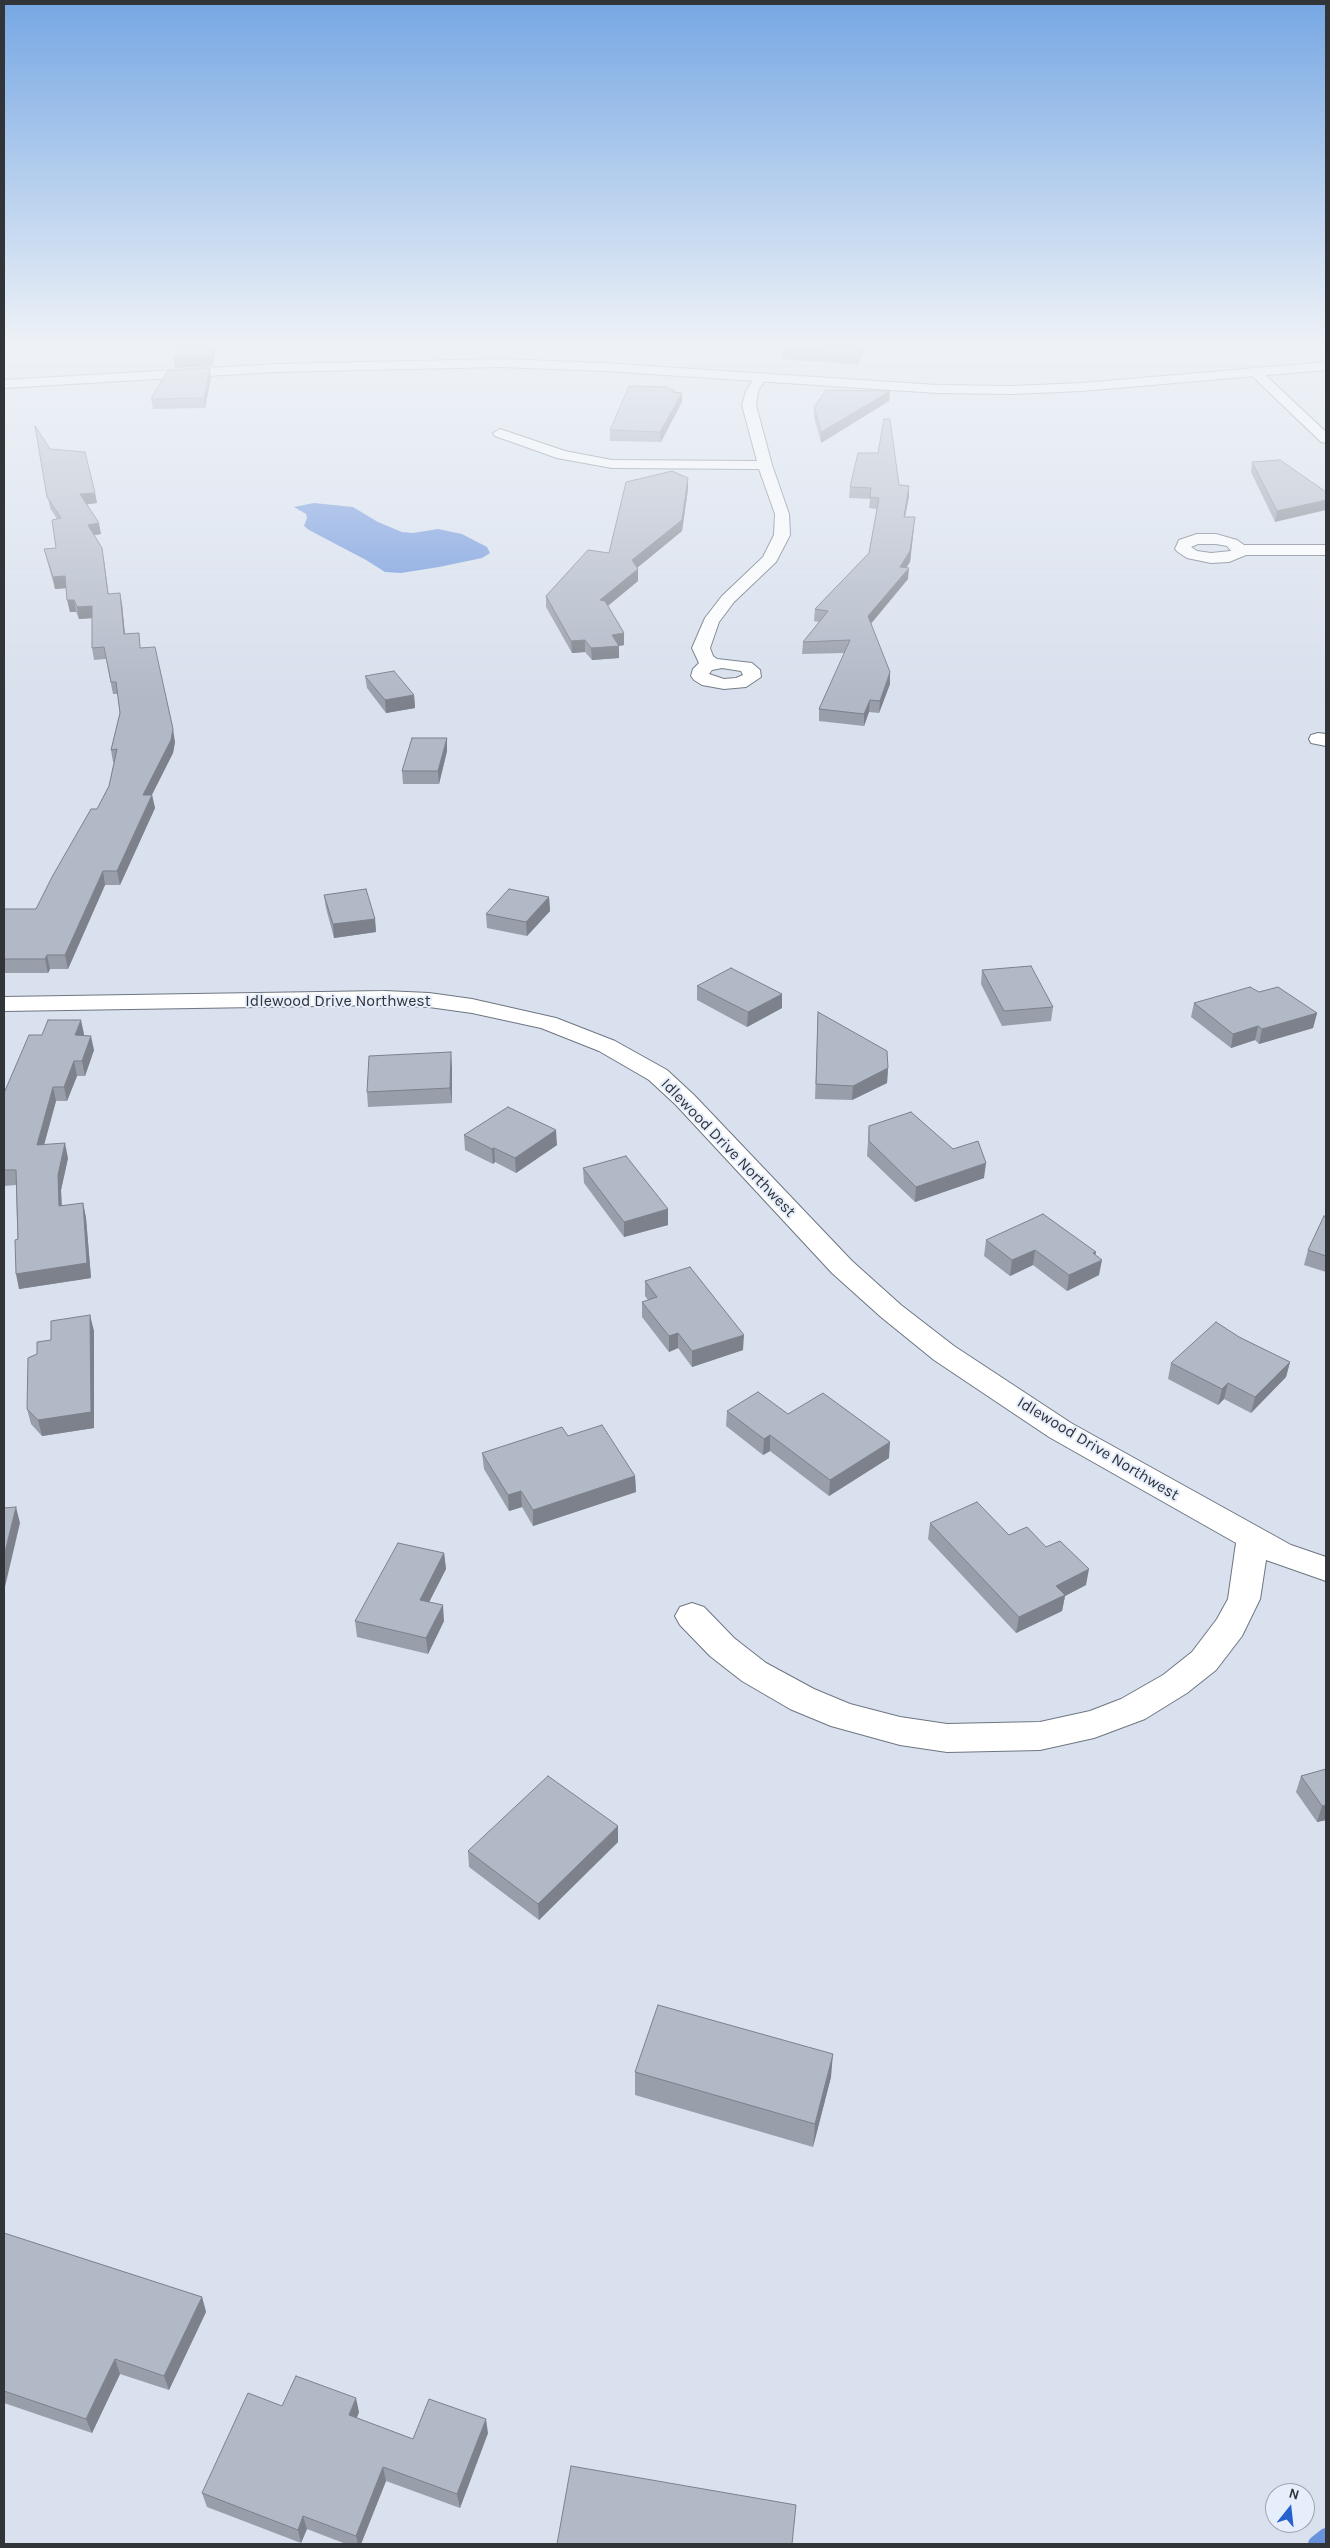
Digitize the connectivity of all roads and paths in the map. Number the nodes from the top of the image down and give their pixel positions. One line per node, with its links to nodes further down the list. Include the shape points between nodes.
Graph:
1 (606, 463): 2 (street)
2 (765, 465): 5 (street, via 782,514 782,535 770,559 728,599 711,622 701,648 705,659)
3 (1240, 550): 4 (street)
4 (1326, 550)
5 (713, 664)
6 (4, 1004): 7 (street, Idlewood Drive Northwest, via 429,1000 548,1023 606,1046 658,1075 842,1267 944,1352 1060,1430)
7 (1253, 1538): 8 (street, Idlewood Drive Northwest, via 1280,1553); 9 (street, via 1244,1599 1230,1628 1204,1661 1175,1684 1133,1708 1094,1724 1040,1736 947,1738 900,1731 843,1716 802,1699 754,1672 722,1647)
8 (1326, 1569)
9 (692, 1616)

